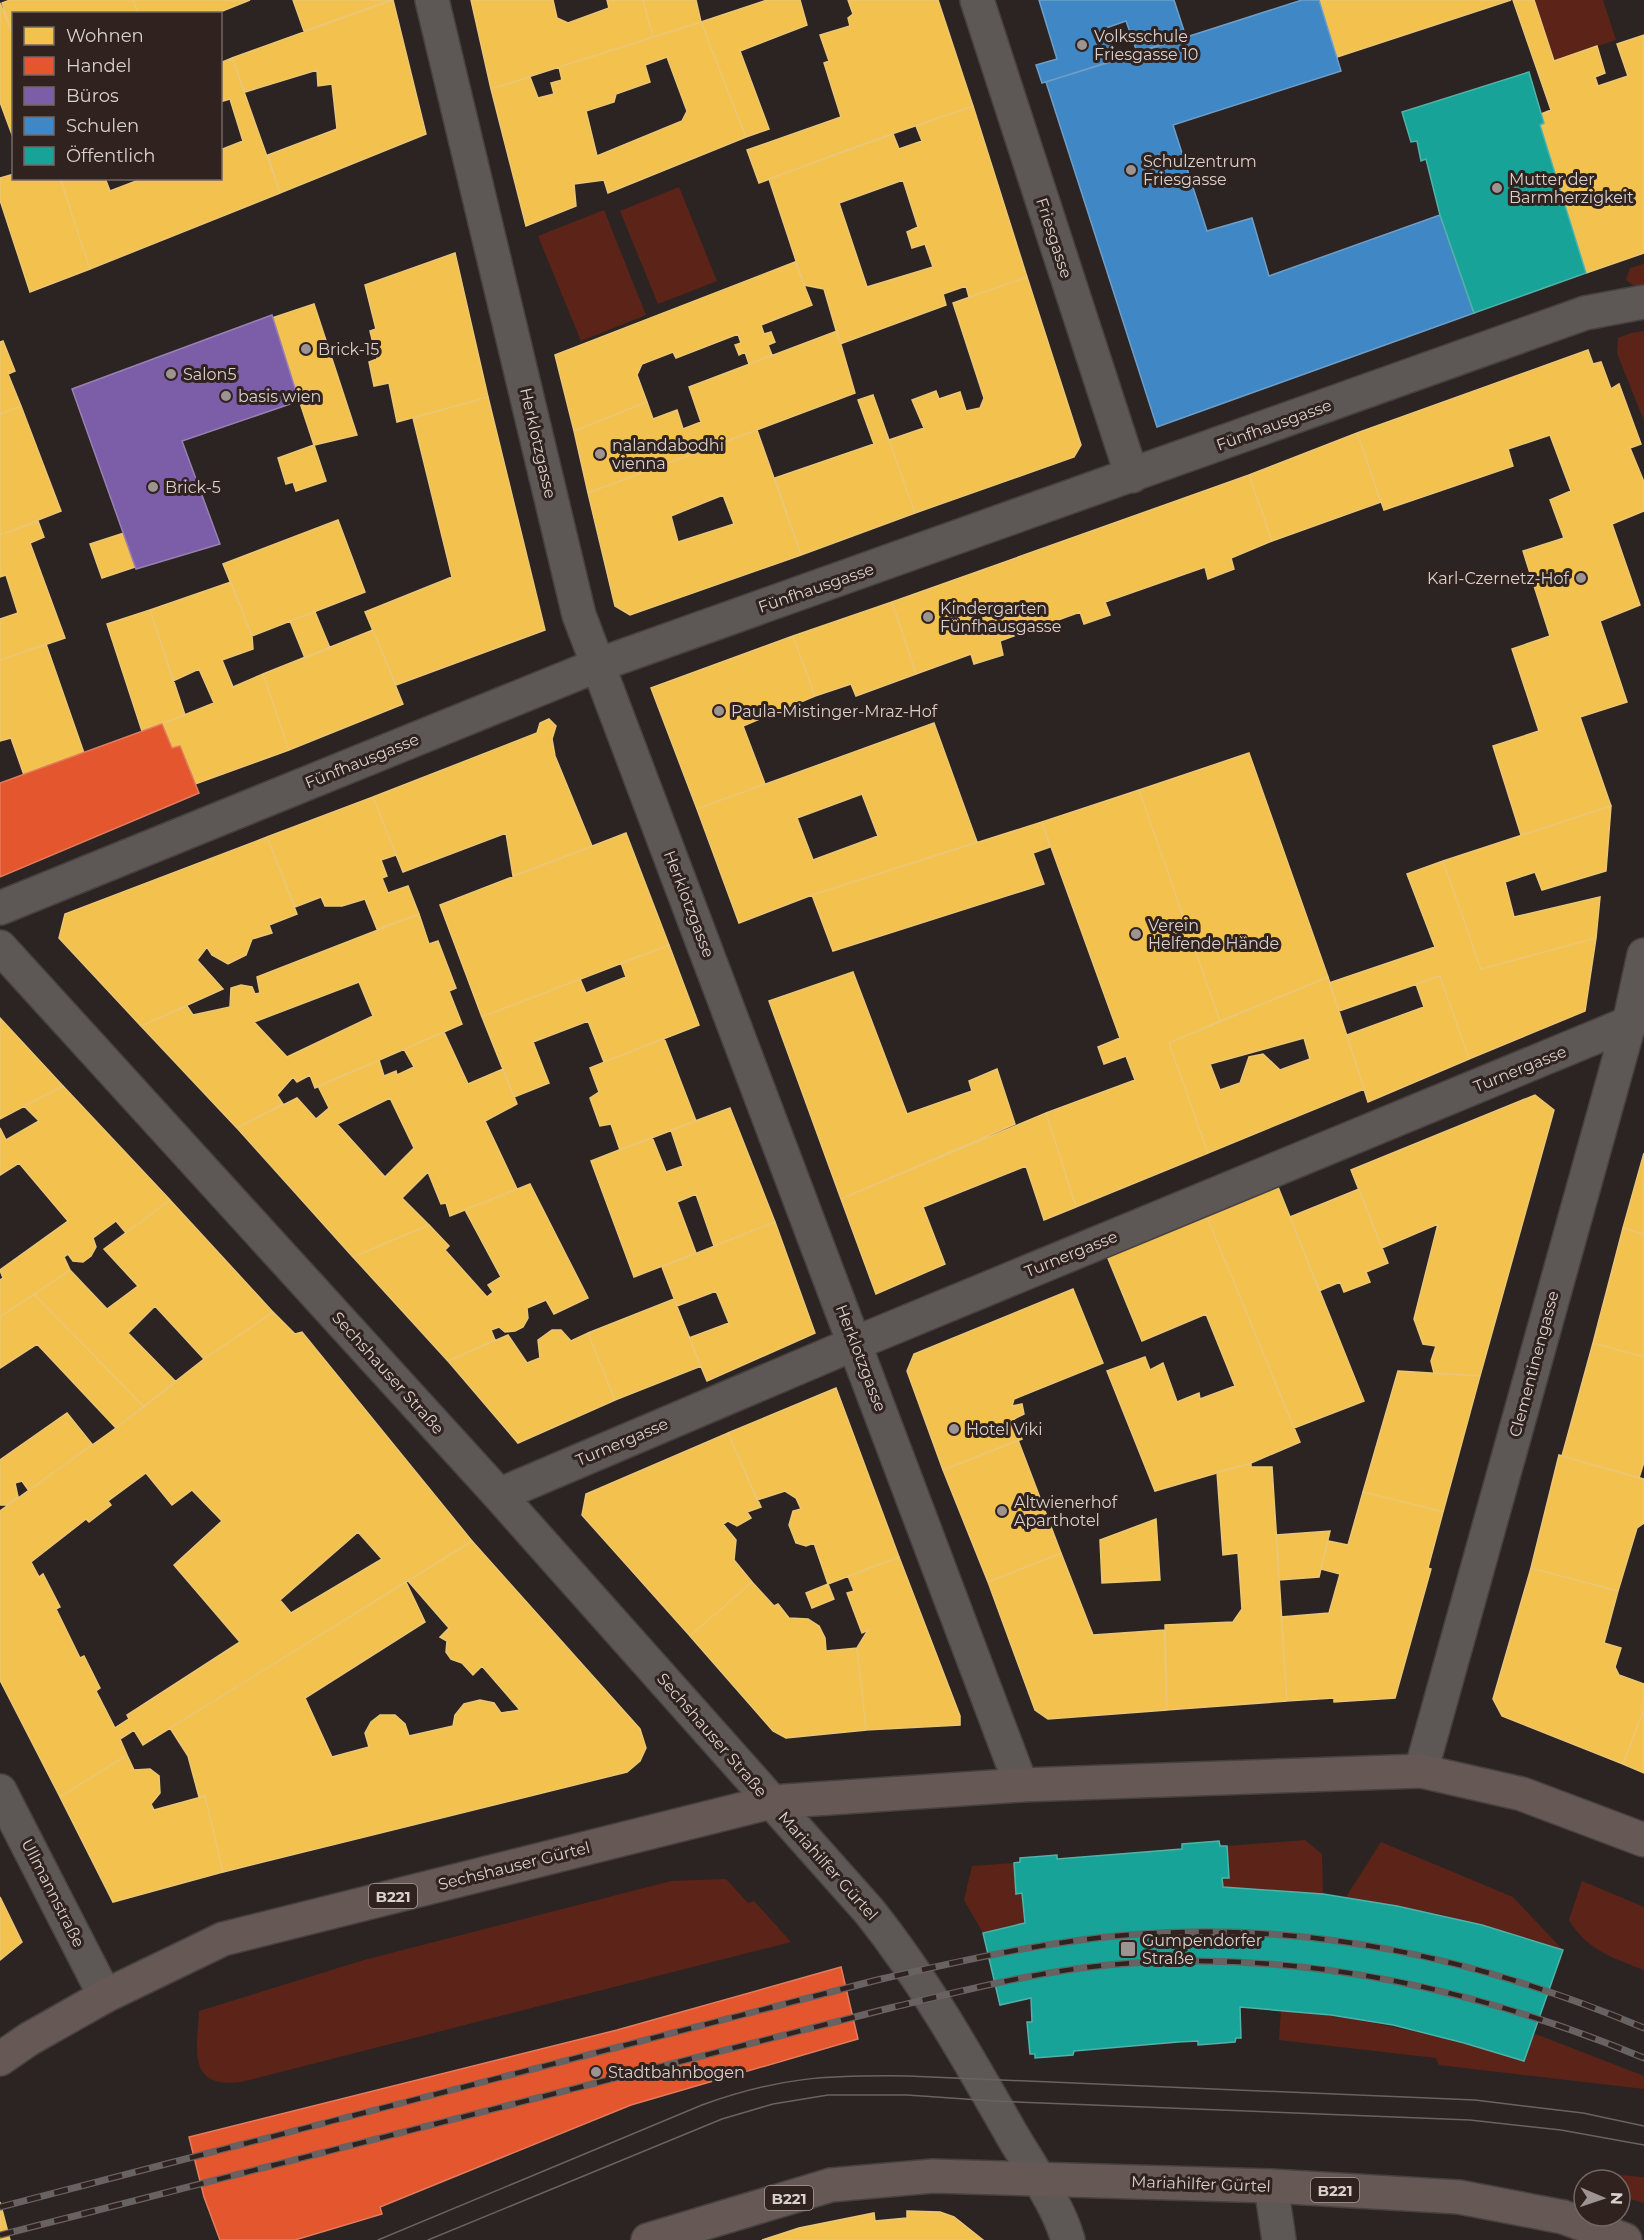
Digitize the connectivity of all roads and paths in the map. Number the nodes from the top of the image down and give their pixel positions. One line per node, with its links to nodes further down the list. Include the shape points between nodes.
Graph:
1 (432, 0): 5 (street, Herklotzgasse, via 579,615)
2 (977, 0): 4 (street, Friesgasse)
3 (1644, 302): 4 (street, Fünfhausgasse, via 1585,313)
4 (1132, 476): 5 (street, Fünfhausgasse)
5 (598, 664): 6 (street, Fünfhausgasse); 10 (street, Herklotzgasse)
6 (0, 908)
7 (0, 947): 11 (street, Sechshauser Straße)
8 (1644, 955): 9 (street, Clementinengasse)
9 (1636, 1020): 10 (street, Turnergasse); 12 (street, Clementinengasse)
10 (856, 1343): 11 (street, Turnergasse); 13 (street, Herklotzgasse)
11 (499, 1495): 15 (street, Sechshauser Straße)
12 (1421, 1771): 13 (main road, Mariahilfer Gürtel / B221); 16 (main road, Mariahilfer Gürtel / B221, via 1522,1794)
13 (1022, 1785): 15 (main road, Mariahilfer Gürtel / B221)
14 (0, 1791): 17 (street, Ullmannstraße)
15 (771, 1802): 17 (main road, Sechshauser Gürtel / B221, via 223,1939); 19 (street, Mariahilfer Gürtel, via 878,1922 968,2055)
16 (1644, 1840)
17 (105, 1996): 18 (main road, Sechshauser Gürtel / B221)
18 (0, 2059)
19 (1039, 2179): 20 (main road, Mariahilfer Gürtel / B221); 21 (main road, B221, via 933,2176 831,2185); 22 (street)
20 (1271, 2186): 23 (street); 24 (main road, Mariahilfer Gürtel / B221, via 1459,2197 1563,2217)
21 (648, 2240)
22 (1068, 2240)
23 (1279, 2240)
24 (1625, 2240)

